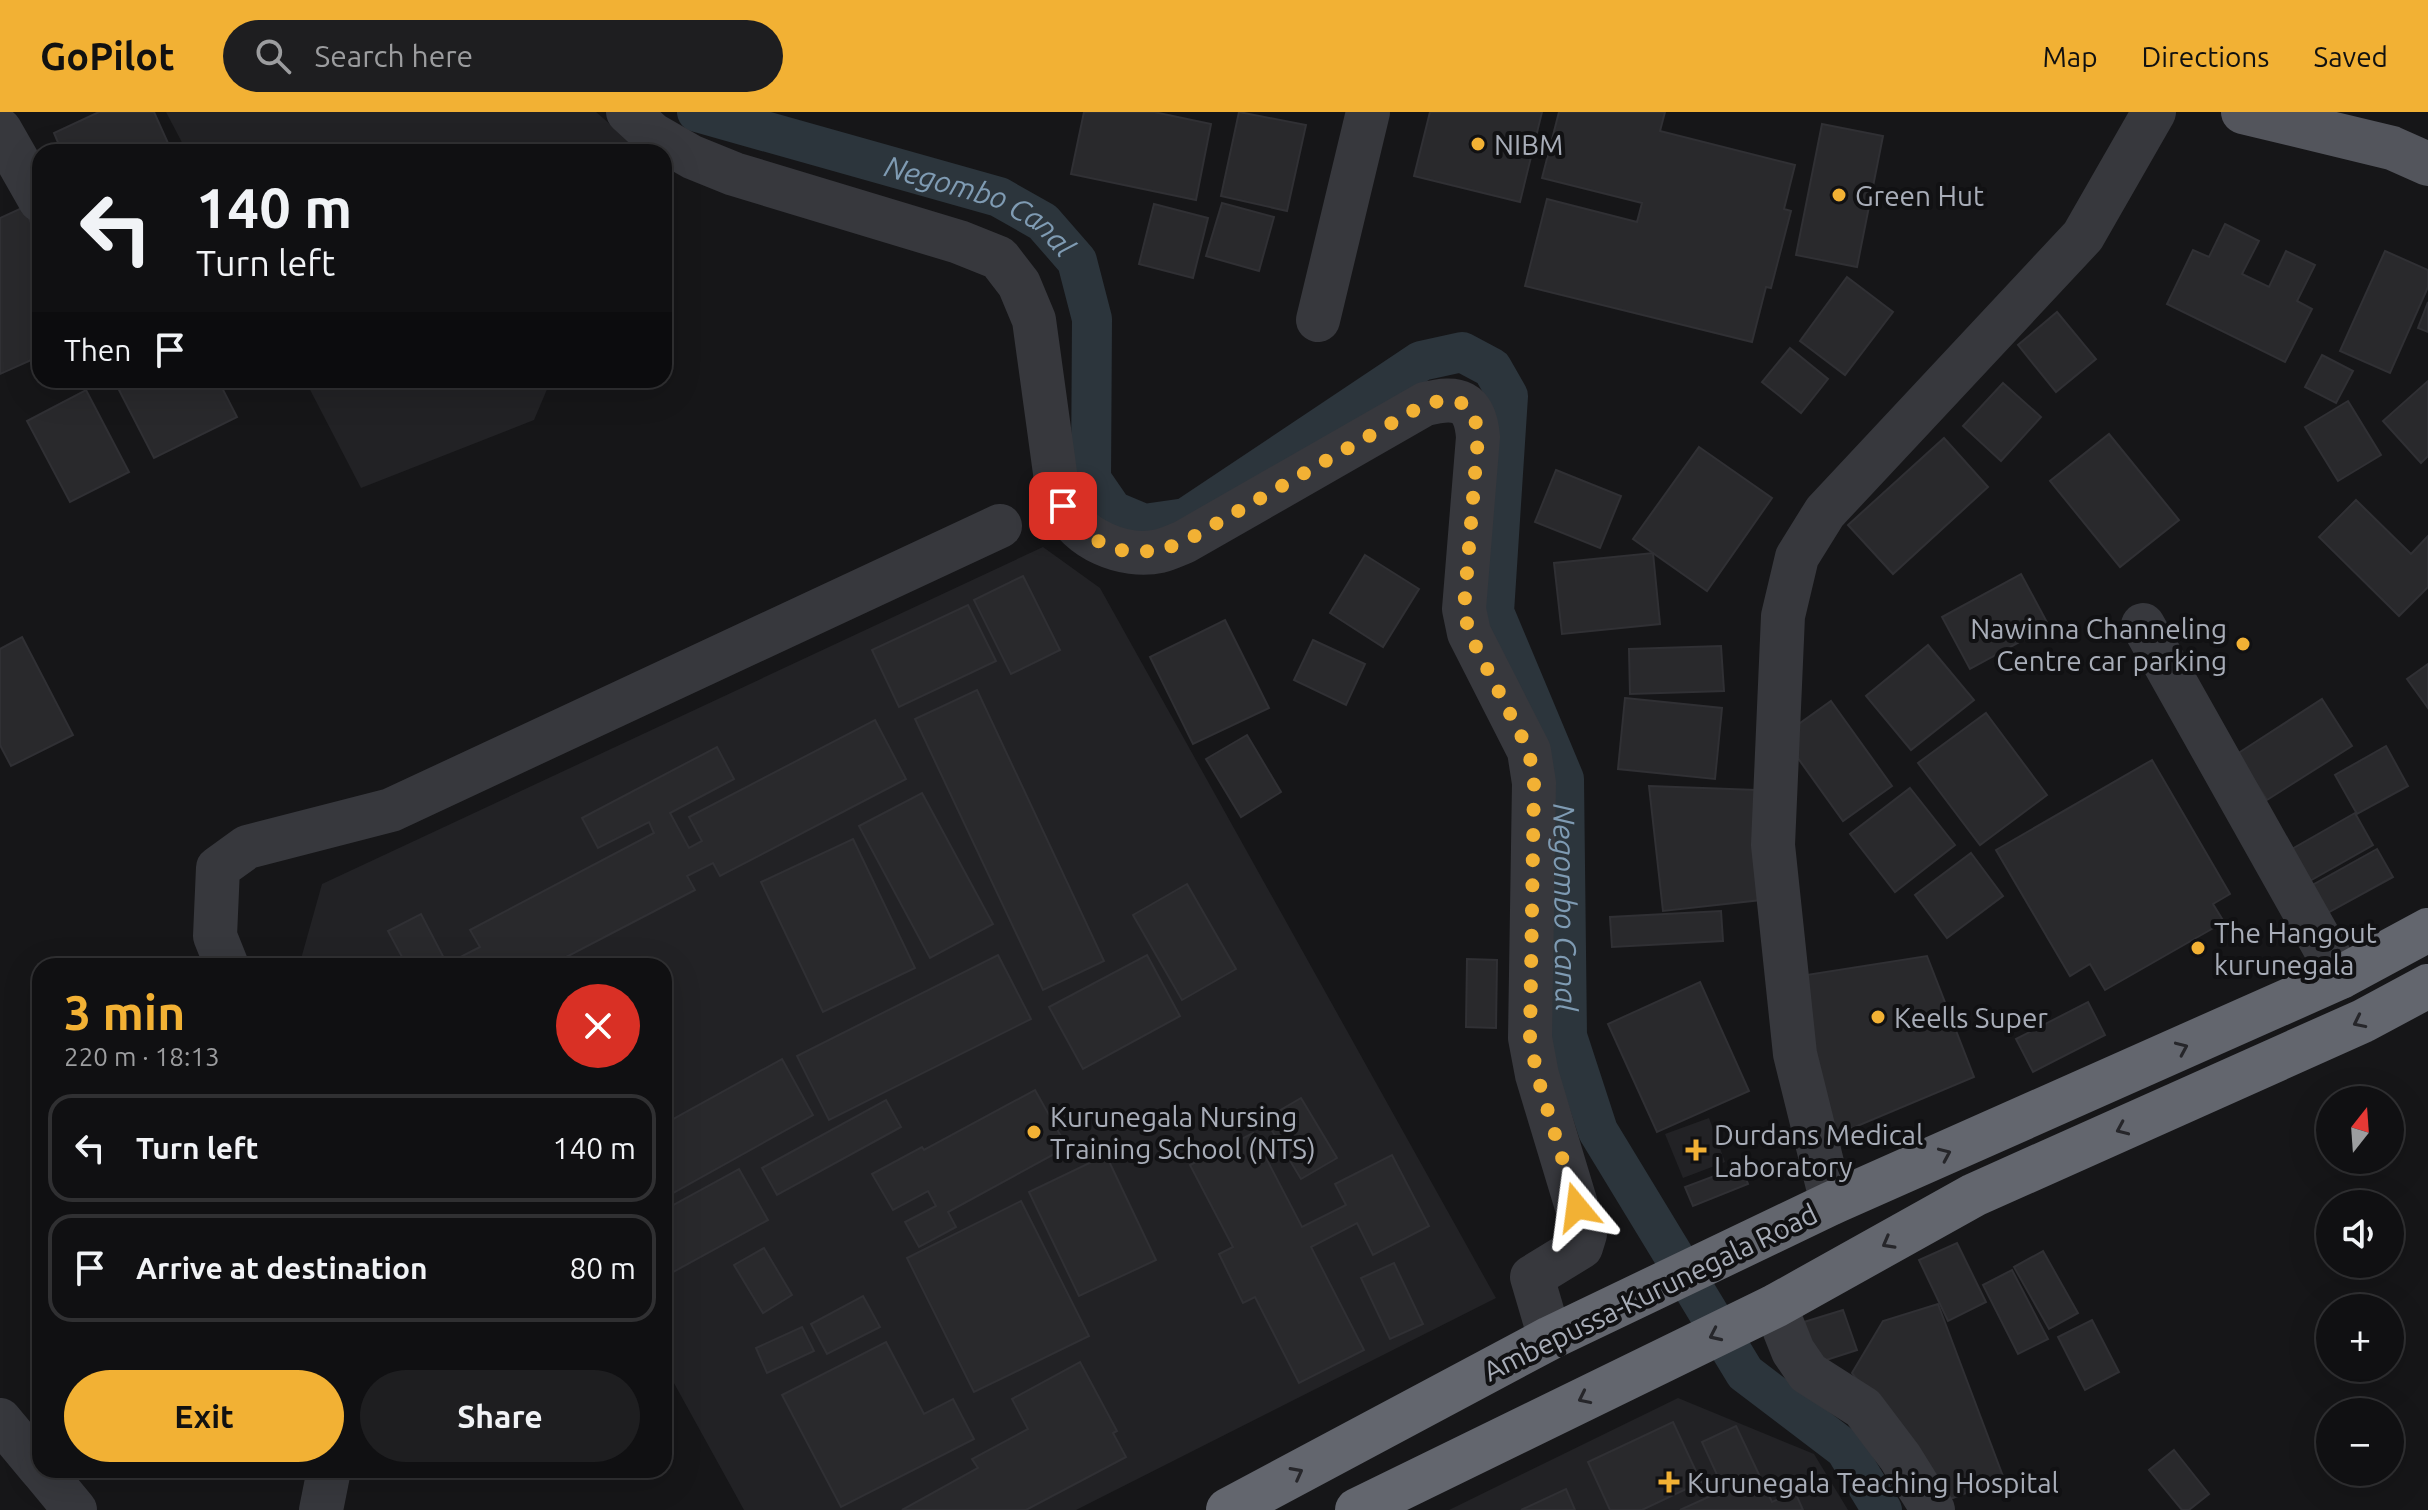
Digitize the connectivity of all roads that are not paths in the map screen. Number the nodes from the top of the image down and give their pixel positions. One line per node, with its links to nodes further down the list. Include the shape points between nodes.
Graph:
1 (628, 112): 6 (street)
2 (1368, 112): 10 (street)
3 (2154, 112): 17 (street, via 2083,236 1825,512 1797,557 1783,616 1773,845 1795,1054)
4 (2243, 112): 8 (main road, via 2392,148)
5 (0, 130): 9 (street)
6 (669, 144)
7 (672, 146): 19 (street, via 734,174 999,258 1019,284 1034,320 1063,506 1077,527 1101,543 1130,552 1158,552 1184,542 1425,404 1463,402 1476,418 1464,609 1469,633 1529,751 1534,783 1530,1038 1585,1234 1581,1247 1532,1277)
8 (2428, 164)
9 (32, 186)
10 (1318, 320)
11 (1000, 526): 14 (street, via 391,810 247,847 218,868 215,936)
12 (2143, 625): 15 (street)
13 (2428, 930): 15 (highway, Ambepussa-Kurunegala Road)
14 (224, 958)
15 (2341, 977): 17 (highway, Ambepussa-Kurunegala Road, one-way to 15)
16 (2428, 986): 18 (highway, one-way to 18, via 2363,1021 1974,1195)
17 (1832, 1203): 19 (highway, Ambepussa-Kurunegala Road)
18 (1775, 1306): 27 (highway, one-way to 27); 28 (street, via 1808,1373 1863,1408)
19 (1550, 1338): 26 (highway, Ambepussa-Kurunegala Road, one-way to 19)
20 (0, 1420): 21 (street)
21 (32, 1458)
22 (48, 1478): 24 (street)
23 (327, 1478): 25 (street)
24 (75, 1510)
25 (321, 1510)
26 (1228, 1510)
27 (1357, 1510)
28 (1933, 1510)

